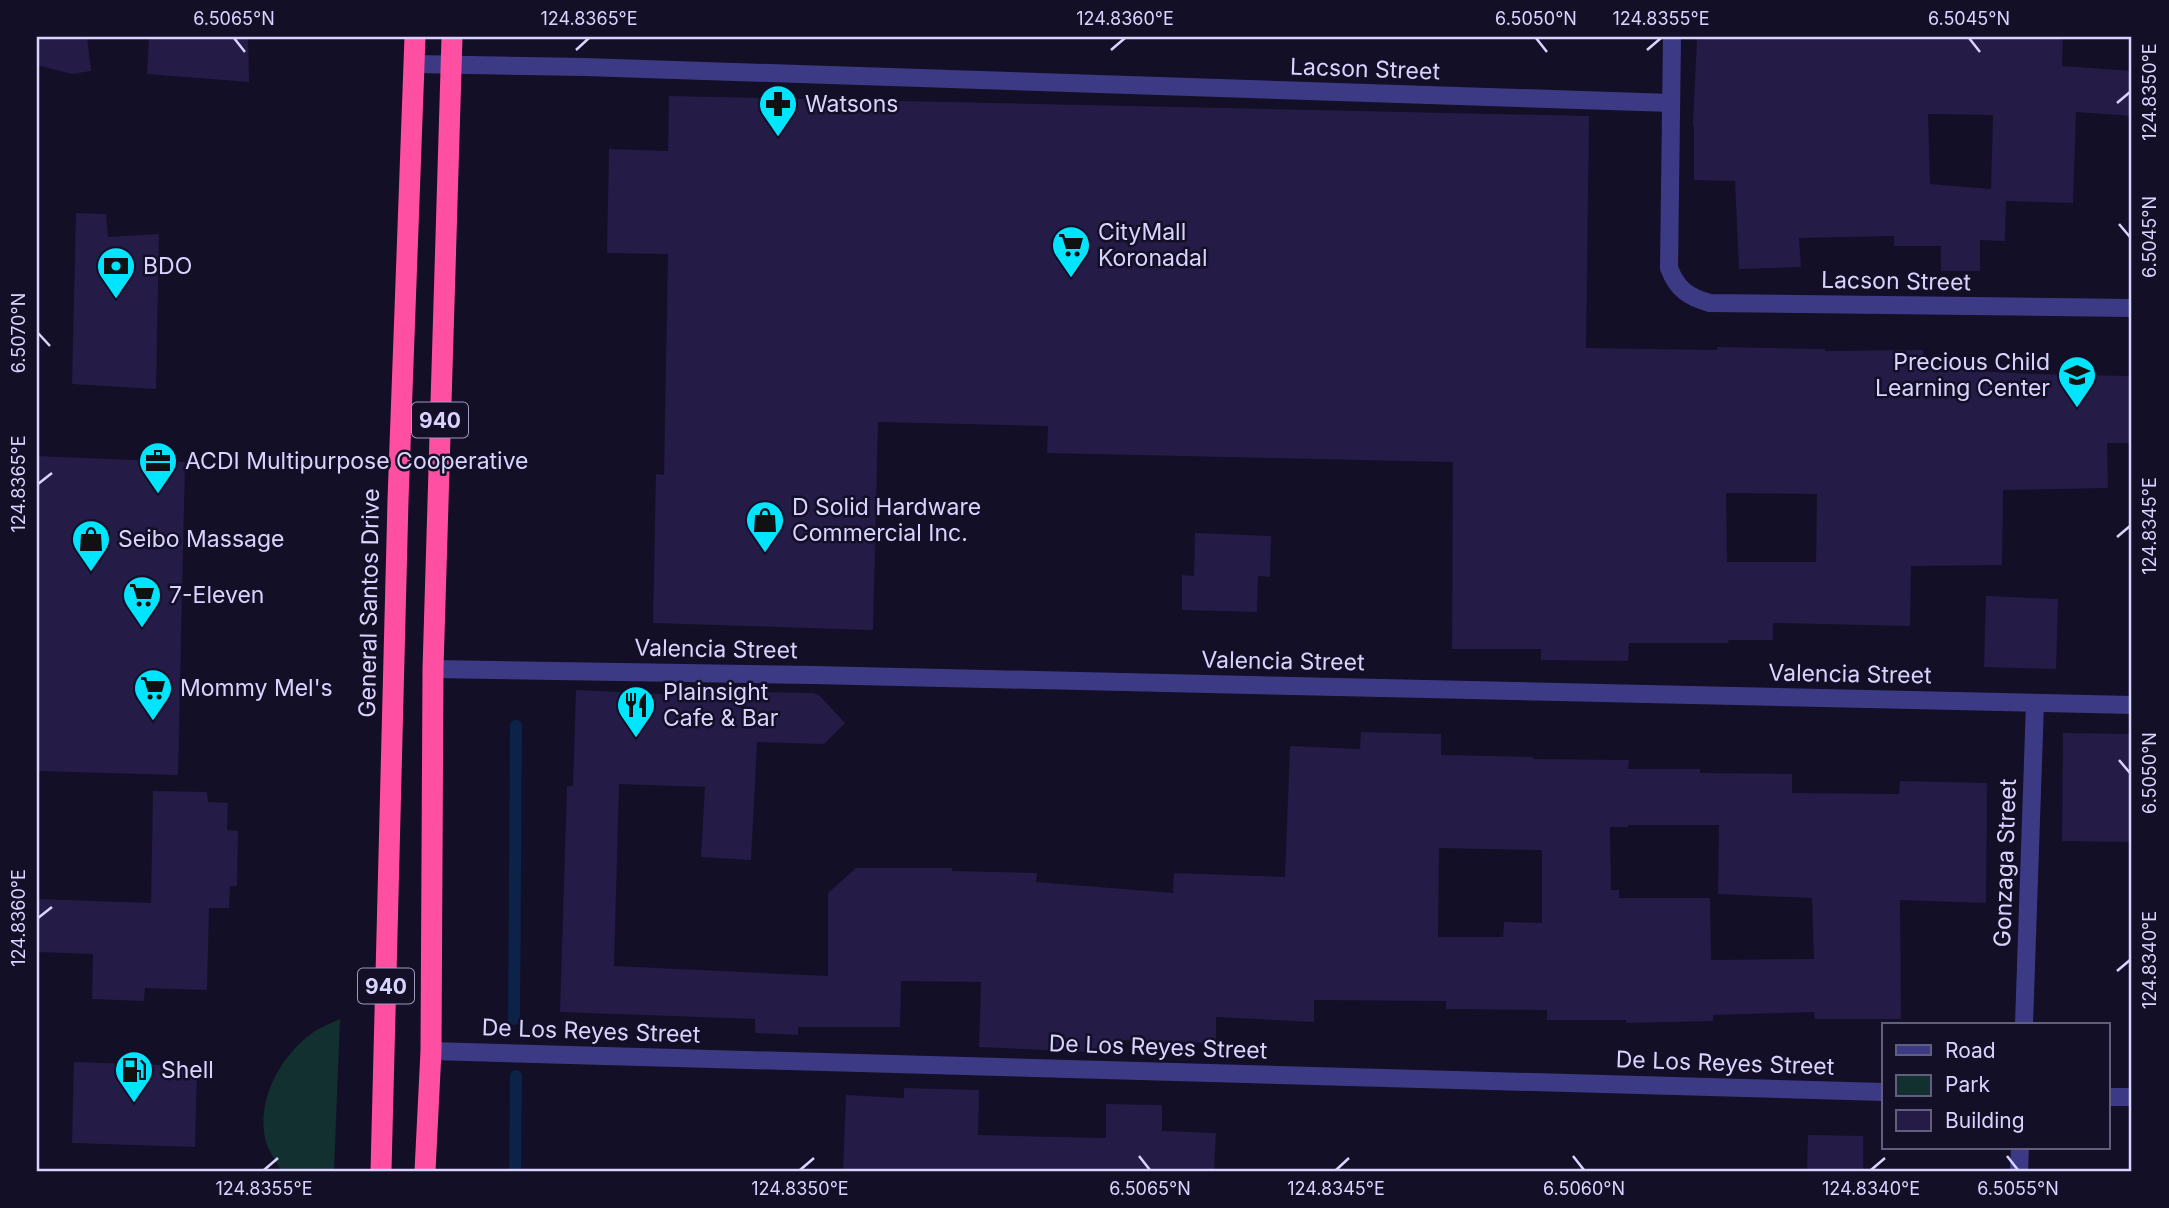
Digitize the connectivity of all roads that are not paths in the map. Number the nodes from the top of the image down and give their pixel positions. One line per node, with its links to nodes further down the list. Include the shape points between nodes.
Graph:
1 (415, 37): 4 (highway, General Santos Drive / 940)
2 (452, 37): 5 (highway, 940)
3 (1672, 37): 6 (street)
4 (414, 64): 5 (street, Lacson Street); 17 (highway, General Santos Drive / 940)
5 (452, 66): 6 (street, Lacson Street); 8 (highway, 940)
6 (1671, 103): 7 (street, Lacson Street, via 1669,268 1682,291 1694,299 1710,303)
7 (2132, 308)
8 (433, 669): 9 (street, Valencia Street); 12 (highway, 940)
9 (2035, 703): 10 (street, Valencia Street); 11 (street, Gonzaga Street)
10 (2132, 705)
11 (2024, 1023)
12 (430, 1051): 13 (street, De Los Reyes Street); 18 (highway, 940)
13 (1882, 1092)
14 (2110, 1097): 15 (street)
15 (2132, 1097)
16 (2020, 1148): 19 (street)
17 (381, 1171)
18 (425, 1171)
19 (2019, 1171)

